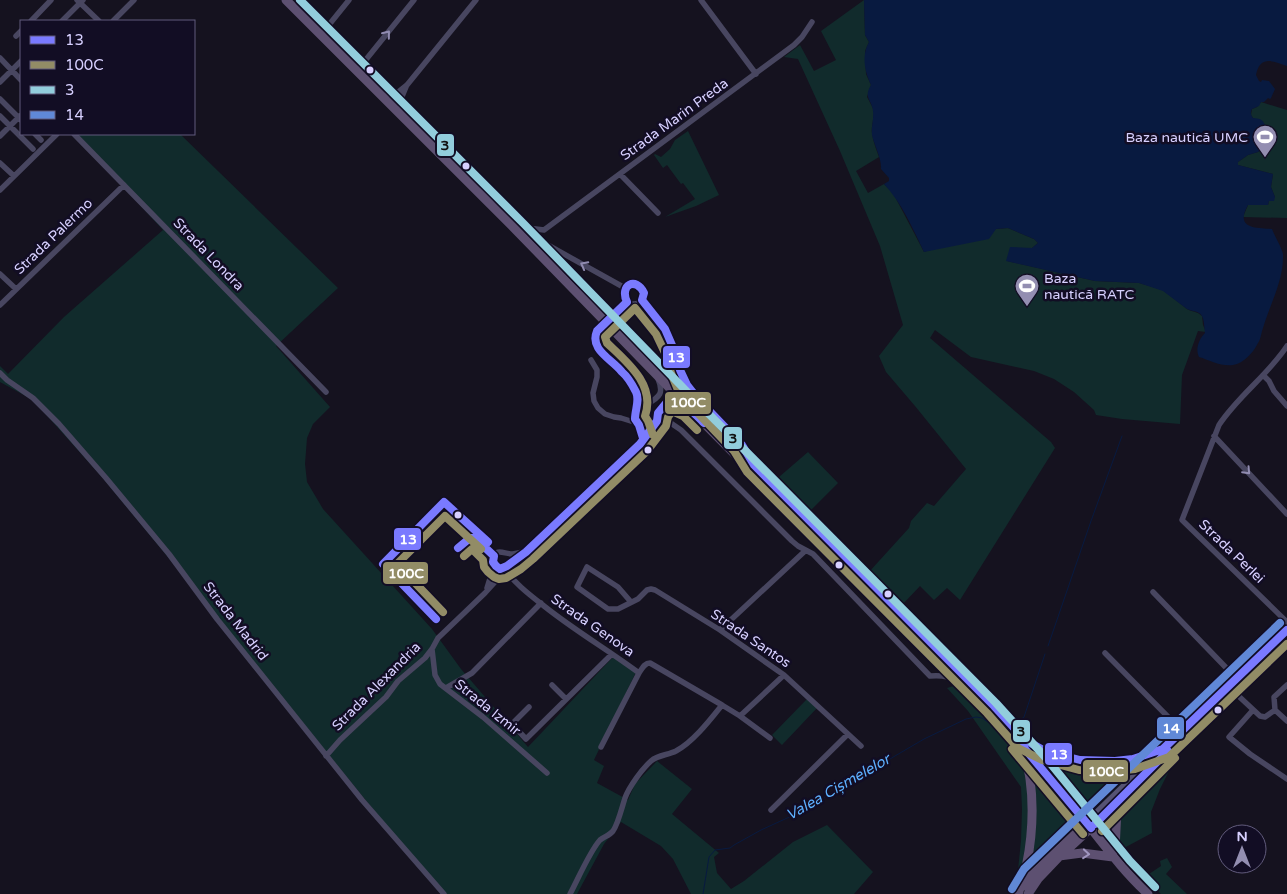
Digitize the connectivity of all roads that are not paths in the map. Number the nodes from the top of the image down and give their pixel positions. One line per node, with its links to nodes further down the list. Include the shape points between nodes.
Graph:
1 (52, 0): 10 (street)
2 (134, 0): 13 (street)
3 (286, 0): 55 (main road)
4 (292, 0): 16 (main road)
5 (349, 0): 16 (street)
6 (414, 0): 20 (street, one-way to 6)
7 (476, 0): 25 (street)
8 (701, 0): 22 (street)
9 (80, 1): 11 (street); 12 (street)
10 (32, 20)
11 (63, 20)
12 (98, 20)
13 (114, 20)
14 (812, 22): 22 (street, Strada Marin Preda, via 794,45)
15 (20, 32): 17 (street)
16 (324, 32): 20 (main road)
17 (16, 36)
18 (0, 58): 21 (street)
19 (20, 62): 21 (street)
20 (360, 67): 26 (main road)
21 (12, 70): 23 (street); 24 (street)
22 (756, 74): 39 (street, Strada Marin Preda)
23 (20, 79)
24 (0, 82)
25 (407, 85): 26 (street, via 396,94); 28 (street)
26 (388, 94): 28 (main road)
27 (0, 99): 30 (street)
28 (401, 108): 42 (main road)
29 (0, 116): 31 (street)
30 (20, 118): 31 (street)
31 (10, 126): 35 (street); 37 (street)
32 (35, 135): 36 (street)
33 (56, 135): 40 (street)
34 (75, 135): 41 (street, Strada Londra)
35 (0, 136)
36 (41, 140)
37 (33, 149)
38 (0, 163): 40 (street)
39 (620, 174): 44 (street); 46 (street, Strada Marin Preda)
40 (14, 176): 43 (street)
41 (124, 185): 49 (street, Strada Palermo); 63 (street, Strada Londra)
42 (482, 189): 45 (street); 55 (main road)
43 (0, 190)
44 (658, 213)
45 (528, 228): 46 (street); 47 (street)
46 (544, 230): 47 (street)
47 (544, 242): 50 (street, one-way to 47)
48 (0, 274): 49 (street)
49 (16, 288): 53 (street, Strada Palermo)
50 (625, 288): 51 (street, via 638,284 644,290); 52 (street)
51 (642, 300): 52 (street, via 633,304); 76 (street, via 665,328 687,385 742,445)
52 (627, 302): 54 (street)
53 (0, 305)
54 (620, 308)
55 (601, 313): 56 (main road)
56 (617, 330): 60 (main road); 76 (main road)
57 (1287, 346): 62 (street)
58 (591, 360): 70 (street, via 597,370 592,393 594,401 605,414)
59 (611, 360): 64 (street)
60 (654, 372): 65 (street, via 661,391 658,397); 67 (main road)
61 (0, 373): 117 (street, Strada Madrid, via 33,398 106,478)
62 (1263, 375): 66 (street); 74 (street, via 1225,416)
63 (326, 392)
64 (637, 394): 65 (street); 68 (street)
65 (646, 404): 68 (street); 69 (street, via 655,407)
66 (1287, 406)
67 (690, 408): 69 (street, via 670,401); 100 (main road)
68 (636, 410): 70 (street); 72 (street, via 634,416)
69 (659, 414): 71 (street); 73 (street)
70 (621, 418): 72 (street)
71 (671, 423): 73 (street); 78 (street)
72 (638, 424): 73 (street, via 646,428); 75 (street)
73 (654, 425): 75 (street)
74 (1214, 436): 77 (street, one-way to 77); 88 (street, Strada Perlei, via 1182,520)
75 (643, 438): 79 (street)
76 (754, 465): 113 (main road, via 988,700)
77 (1287, 514)
78 (806, 551): 89 (street); 100 (street, via 813,554 930,676 949,677)
79 (526, 552): 80 (street); 82 (street)
80 (507, 553): 81 (street, via 498,552); 82 (street)
81 (493, 562): 83 (street, via 496,567); 84 (street, Strada Alexandria)
82 (510, 564): 83 (street)
83 (504, 569): 84 (street, Strada Alexandria); 87 (street, Strada Genova)
84 (485, 592): 92 (street, Strada Alexandria, via 438,638)
85 (1153, 592): 97 (street)
86 (630, 602): 86 (street, via 618,609 608,608 577,587 588,567 618,587); 89 (street, Strada Santos, via 651,589)
87 (541, 603): 93 (street, Strada Genova); 101 (street, via 472,673)
88 (1287, 622)
89 (720, 630): 96 (street, Strada Santos)
90 (1287, 630): 97 (main road)
91 (1287, 635): 102 (main road)
92 (432, 649): 101 (street, Strada Izmir, via 435,675); 117 (street, Strada Alexandria)
93 (612, 654): 95 (street, Strada Genova); 103 (street)
94 (1104, 654): 110 (street)
95 (639, 673): 104 (street, Strada Genova, via 645,664 650,663); 114 (street)
96 (784, 675): 108 (street); 111 (street, Strada Santos)
97 (1236, 678): 110 (main road)
98 (1287, 684): 107 (street, via 1274,697)
99 (552, 685): 103 (street)
100 (965, 686): 113 (main road)
101 (446, 688): 118 (street, Strada Izmir)
102 (1231, 689): 106 (street); 120 (main road, via 1153,764)
103 (566, 699): 105 (street, via 526,739 512,724)
104 (722, 705): 108 (street); 126 (street, via 682,747 651,761 633,782 613,831 594,849)
105 (529, 707)
106 (1253, 710): 107 (street, via 1266,717); 119 (street, via 1229,737)
107 (1275, 710): 109 (street)
108 (740, 716): 112 (street)
109 (1287, 721)
110 (1182, 731): 116 (main road)
111 (848, 734): 115 (street, Strada Santos); 121 (street)
112 (770, 738)
113 (1023, 742): 116 (main road, via 1061,756 1115,762); 122 (main road); 127 (main road, via 1032,804 1028,860)
114 (601, 746)
115 (860, 746)
116 (1163, 749): 122 (main road)
117 (326, 756): 125 (street, Strada Madrid)
118 (547, 773)
119 (1287, 780)
120 (1120, 801): 122 (main road); 123 (main road)
121 (771, 810)
122 (1091, 824): 123 (main road); 124 (main road); 127 (main road, via 1031,876)
123 (1114, 854): 124 (main road, one-way to 123); 129 (main road)
124 (1060, 856): 128 (main road)
125 (444, 894)
126 (570, 894)
127 (1019, 894)
128 (1028, 894)
129 (1148, 894)

